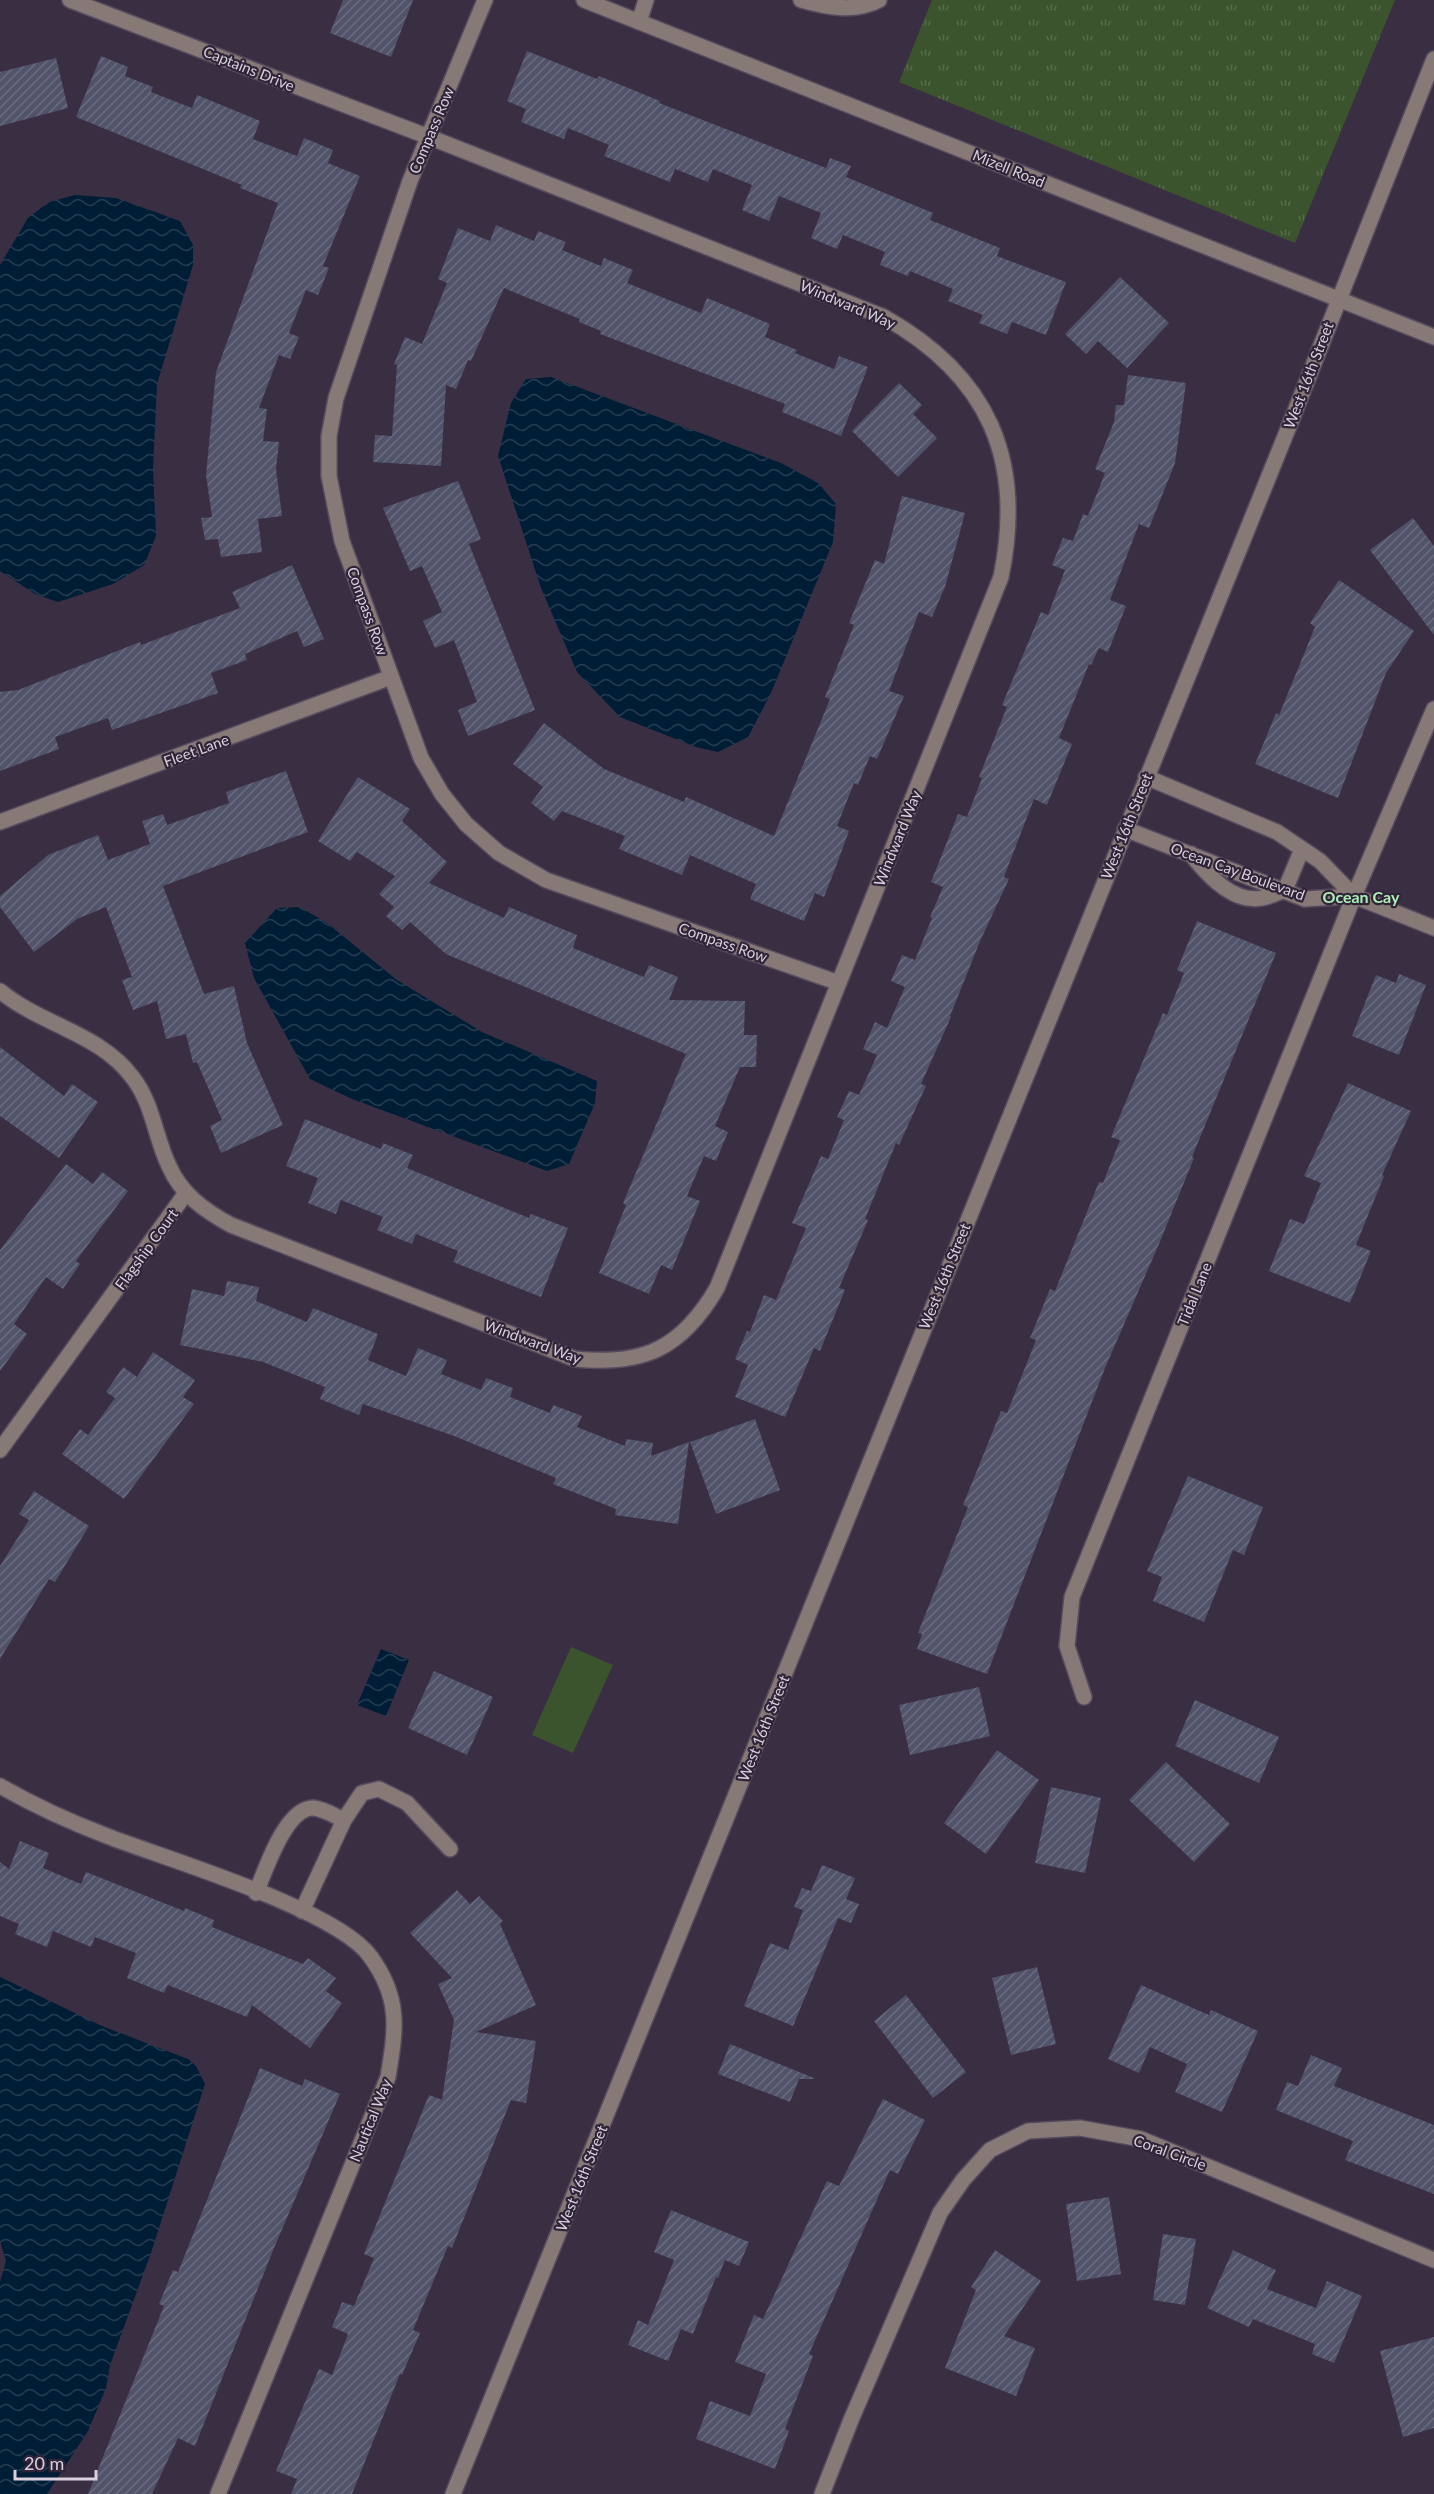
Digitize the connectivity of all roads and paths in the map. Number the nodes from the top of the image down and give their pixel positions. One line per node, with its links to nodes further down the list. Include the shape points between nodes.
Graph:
1 (69, 0): 9 (street, Captains Drive)
2 (485, 0): 9 (street, Compass Row)
3 (584, 0): 7 (street, Mizell Road)
4 (646, 0): 7 (street)
5 (801, 0): 6 (street, via 832,9)
6 (879, 0)
7 (639, 22): 10 (street, Mizell Road)
8 (1434, 59): 10 (street, West 16th Street)
9 (429, 137): 12 (street, Compass Row, via 410,181 336,398 329,436 329,476 336,520); 22 (street, Windward Way, via 884,317 916,335 945,359 988,418 1003,456 1009,495 1009,538 1001,577)
10 (1338, 298): 11 (street, Mizell Road); 14 (street, West 16th Street)
11 (1434, 337)
12 (391, 677): 15 (street, Fleet Lane); 22 (street, Compass Row, via 421,758 441,794 466,824 499,853 546,880)
13 (1434, 710): 20 (street)
14 (1146, 777): 16 (street, West 16th Street); 17 (street, Ocean Cay Boulevard, via 1277,832)
15 (0, 822)
16 (1125, 829): 18 (street, Ocean Cay Boulevard); 34 (street, West 16th Street)
17 (1302, 849): 19 (street); 20 (street, Ocean Cay Boulevard, via 1320,861)
18 (1191, 854): 19 (street, Ocean Cay Boulevard); 19 (street, via 1202,869 1232,894 1261,899)
19 (1285, 890): 20 (street, Ocean Cay Boulevard, via 1305,899)
20 (1354, 896): 21 (street, Ocean Cay Boulevard); 26 (street, Tidal Lane, via 1071,1597 1067,1646)
21 (1434, 928)
22 (839, 983): 24 (street, Windward Way, via 717,1288 702,1313 682,1334 635,1358 607,1362 575,1359 231,1225 206,1211)
23 (0, 991): 24 (street, Flagship Court, via 13,1002 112,1055 133,1077 147,1101 169,1167)
24 (186, 1193): 25 (street, Flagship Court)
25 (0, 1450)
26 (1084, 1697)
27 (0, 1786): 30 (street, Nautical Way, via 47,1813)
28 (344, 1820): 29 (street, via 362,1793 379,1789 407,1803); 30 (street, via 312,1808 298,1812 283,1833); 31 (street)
29 (450, 1849)
30 (256, 1893): 31 (street, Nautical Way)
31 (302, 1911): 33 (street, Nautical Way, via 343,1932 369,1954 388,1985 396,2025 388,2077)
32 (1434, 2260): 35 (street, Coral Circle, via 1141,2139 1080,2128 1028,2131 990,2150 940,2214)
33 (218, 2494)
34 (453, 2494)
35 (822, 2494)

